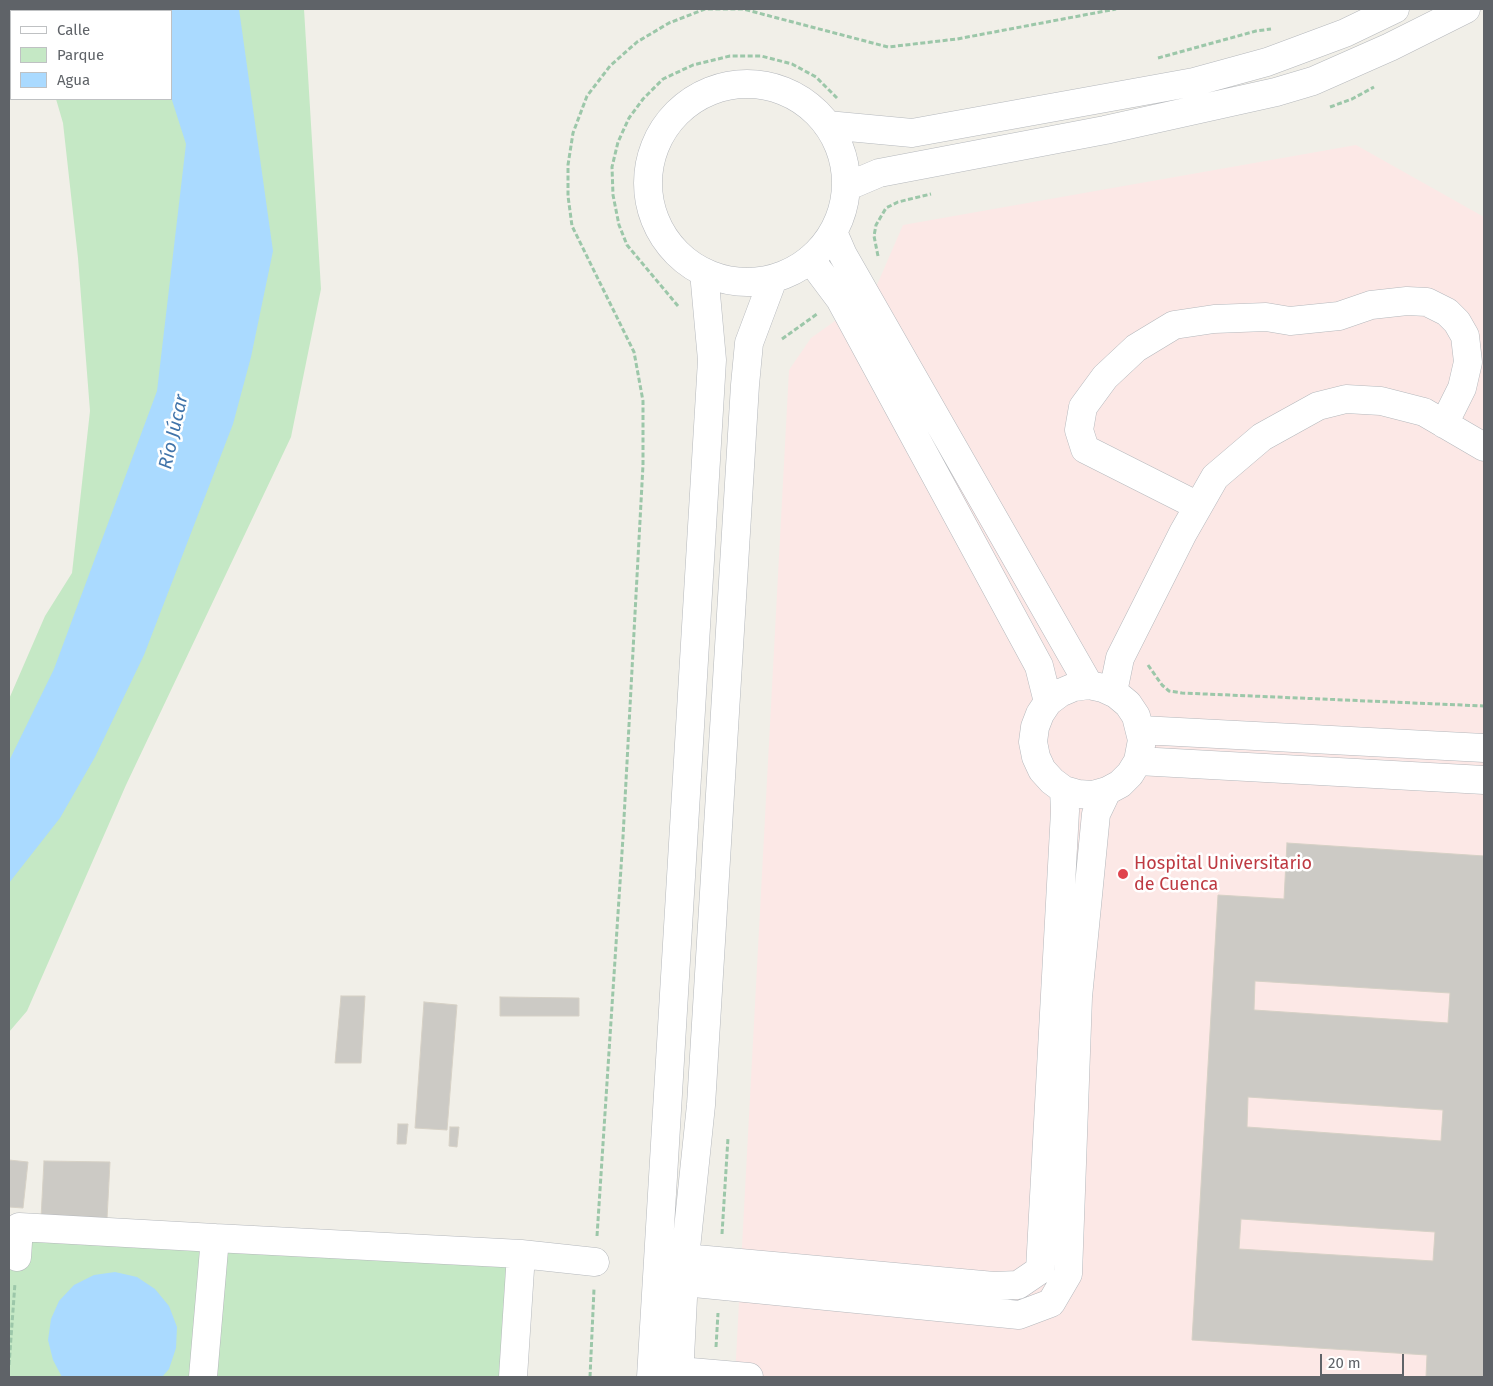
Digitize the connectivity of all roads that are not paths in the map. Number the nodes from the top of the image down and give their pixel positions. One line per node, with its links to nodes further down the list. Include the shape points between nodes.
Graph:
1 (1395, 9): 3 (street, via 1345,33 1268,62 1194,82 912,133)
2 (1466, 9): 4 (street, via 1390,47 1304,84 1105,130 879,173)
3 (827, 125): 4 (street, via 843,161); 7 (street, via 795,96 754,84 725,86 699,96 666,124 649,164 651,207 670,245 691,265)
4 (846, 187): 5 (street)
5 (833, 232): 6 (street); 12 (street, via 843,255)
6 (810, 259): 8 (street); 13 (street, via 840,299 1039,666)
7 (704, 272): 8 (street, via 743,282); 30 (street, via 712,360)
8 (773, 279): 25 (street, via 749,343 745,385 701,1105)
9 (1444, 424): 10 (street); 11 (street, via 1424,412 1380,400 1346,399 1318,406 1262,437 1216,477); 11 (street, via 1464,379 1468,362 1465,336 1447,312 1427,302 1371,305 1339,316 1290,321 1266,317 1174,324 1136,348 1105,377 1083,407 1079,430 1085,449)
10 (1484, 447)
11 (1198, 506): 12 (street)
12 (1101, 689): 13 (street, via 1074,687); 14 (street, via 1128,704)
13 (1048, 702): 18 (street, via 1035,727 1033,742 1042,770)
14 (1141, 730): 15 (street); 16 (street)
15 (1484, 748)
16 (1138, 761): 17 (street); 19 (street, via 1120,784)
17 (1484, 780)
18 (1064, 790): 19 (street, via 1078,794); 26 (street, via 1040,1270 1018,1285 994,1286)
19 (1107, 791): 26 (street, via 1096,814 1078,997 1068,1274 1051,1302 1019,1315)
20 (14, 1227): 21 (street); 23 (street)
21 (215, 1238): 22 (street); 28 (street)
22 (521, 1254): 24 (street); 29 (street)
23 (17, 1257)
24 (595, 1262)
25 (684, 1270): 26 (street); 27 (street)
26 (720, 1274)
27 (679, 1374): 31 (street)
28 (203, 1377)
29 (512, 1377)
30 (651, 1377)
31 (749, 1377)

